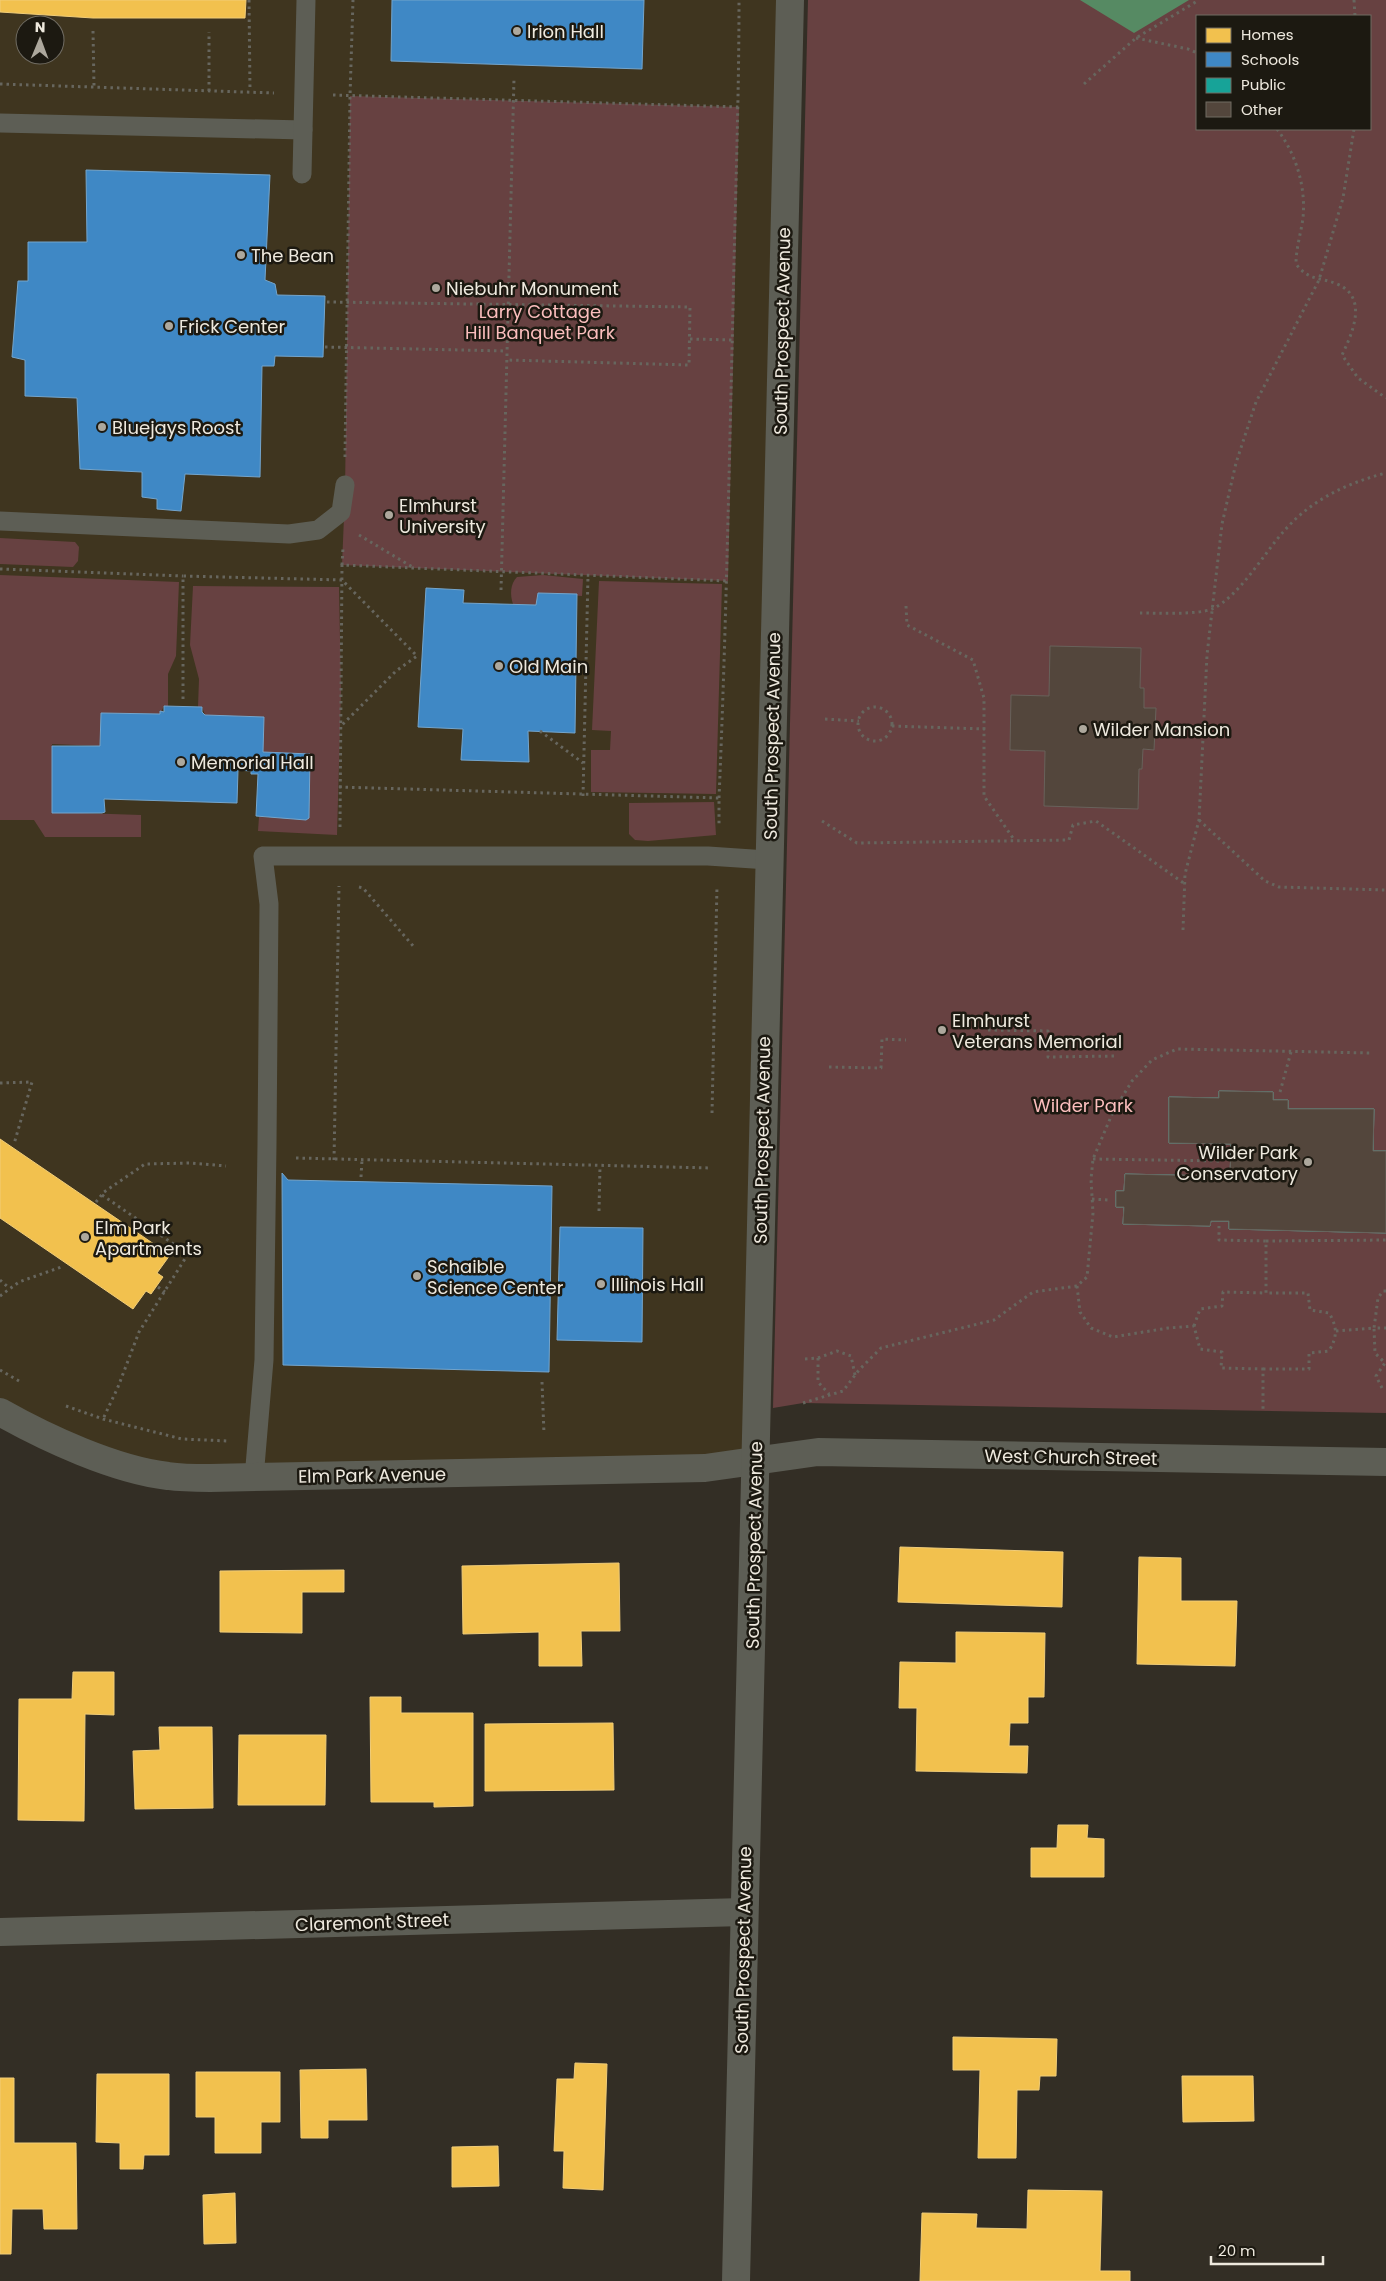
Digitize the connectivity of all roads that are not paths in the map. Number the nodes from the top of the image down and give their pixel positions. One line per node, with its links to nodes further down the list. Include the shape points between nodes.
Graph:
1 (306, 0): 4 (lane)
2 (790, 0): 8 (street, South Prospect Avenue)
3 (0, 123): 4 (lane)
4 (303, 130): 5 (lane)
5 (302, 174)
6 (345, 485): 7 (lane, via 341,512 318,530 289,534)
7 (0, 521)
8 (769, 860): 10 (street, South Prospect Avenue); 12 (lane, via 718,857 263,856 269,904 268,1135 264,1360)
9 (0, 1412): 12 (street, Elm Park Avenue, via 27,1428 115,1463 167,1476)
10 (756, 1461): 11 (street, West Church Street, via 818,1452); 12 (street, Elm Park Avenue, via 705,1468); 13 (street, South Prospect Avenue)
11 (1386, 1462)
12 (254, 1478)
13 (744, 1912): 14 (street, Claremont Street); 15 (street, South Prospect Avenue)
14 (0, 1932)
15 (736, 2281)

